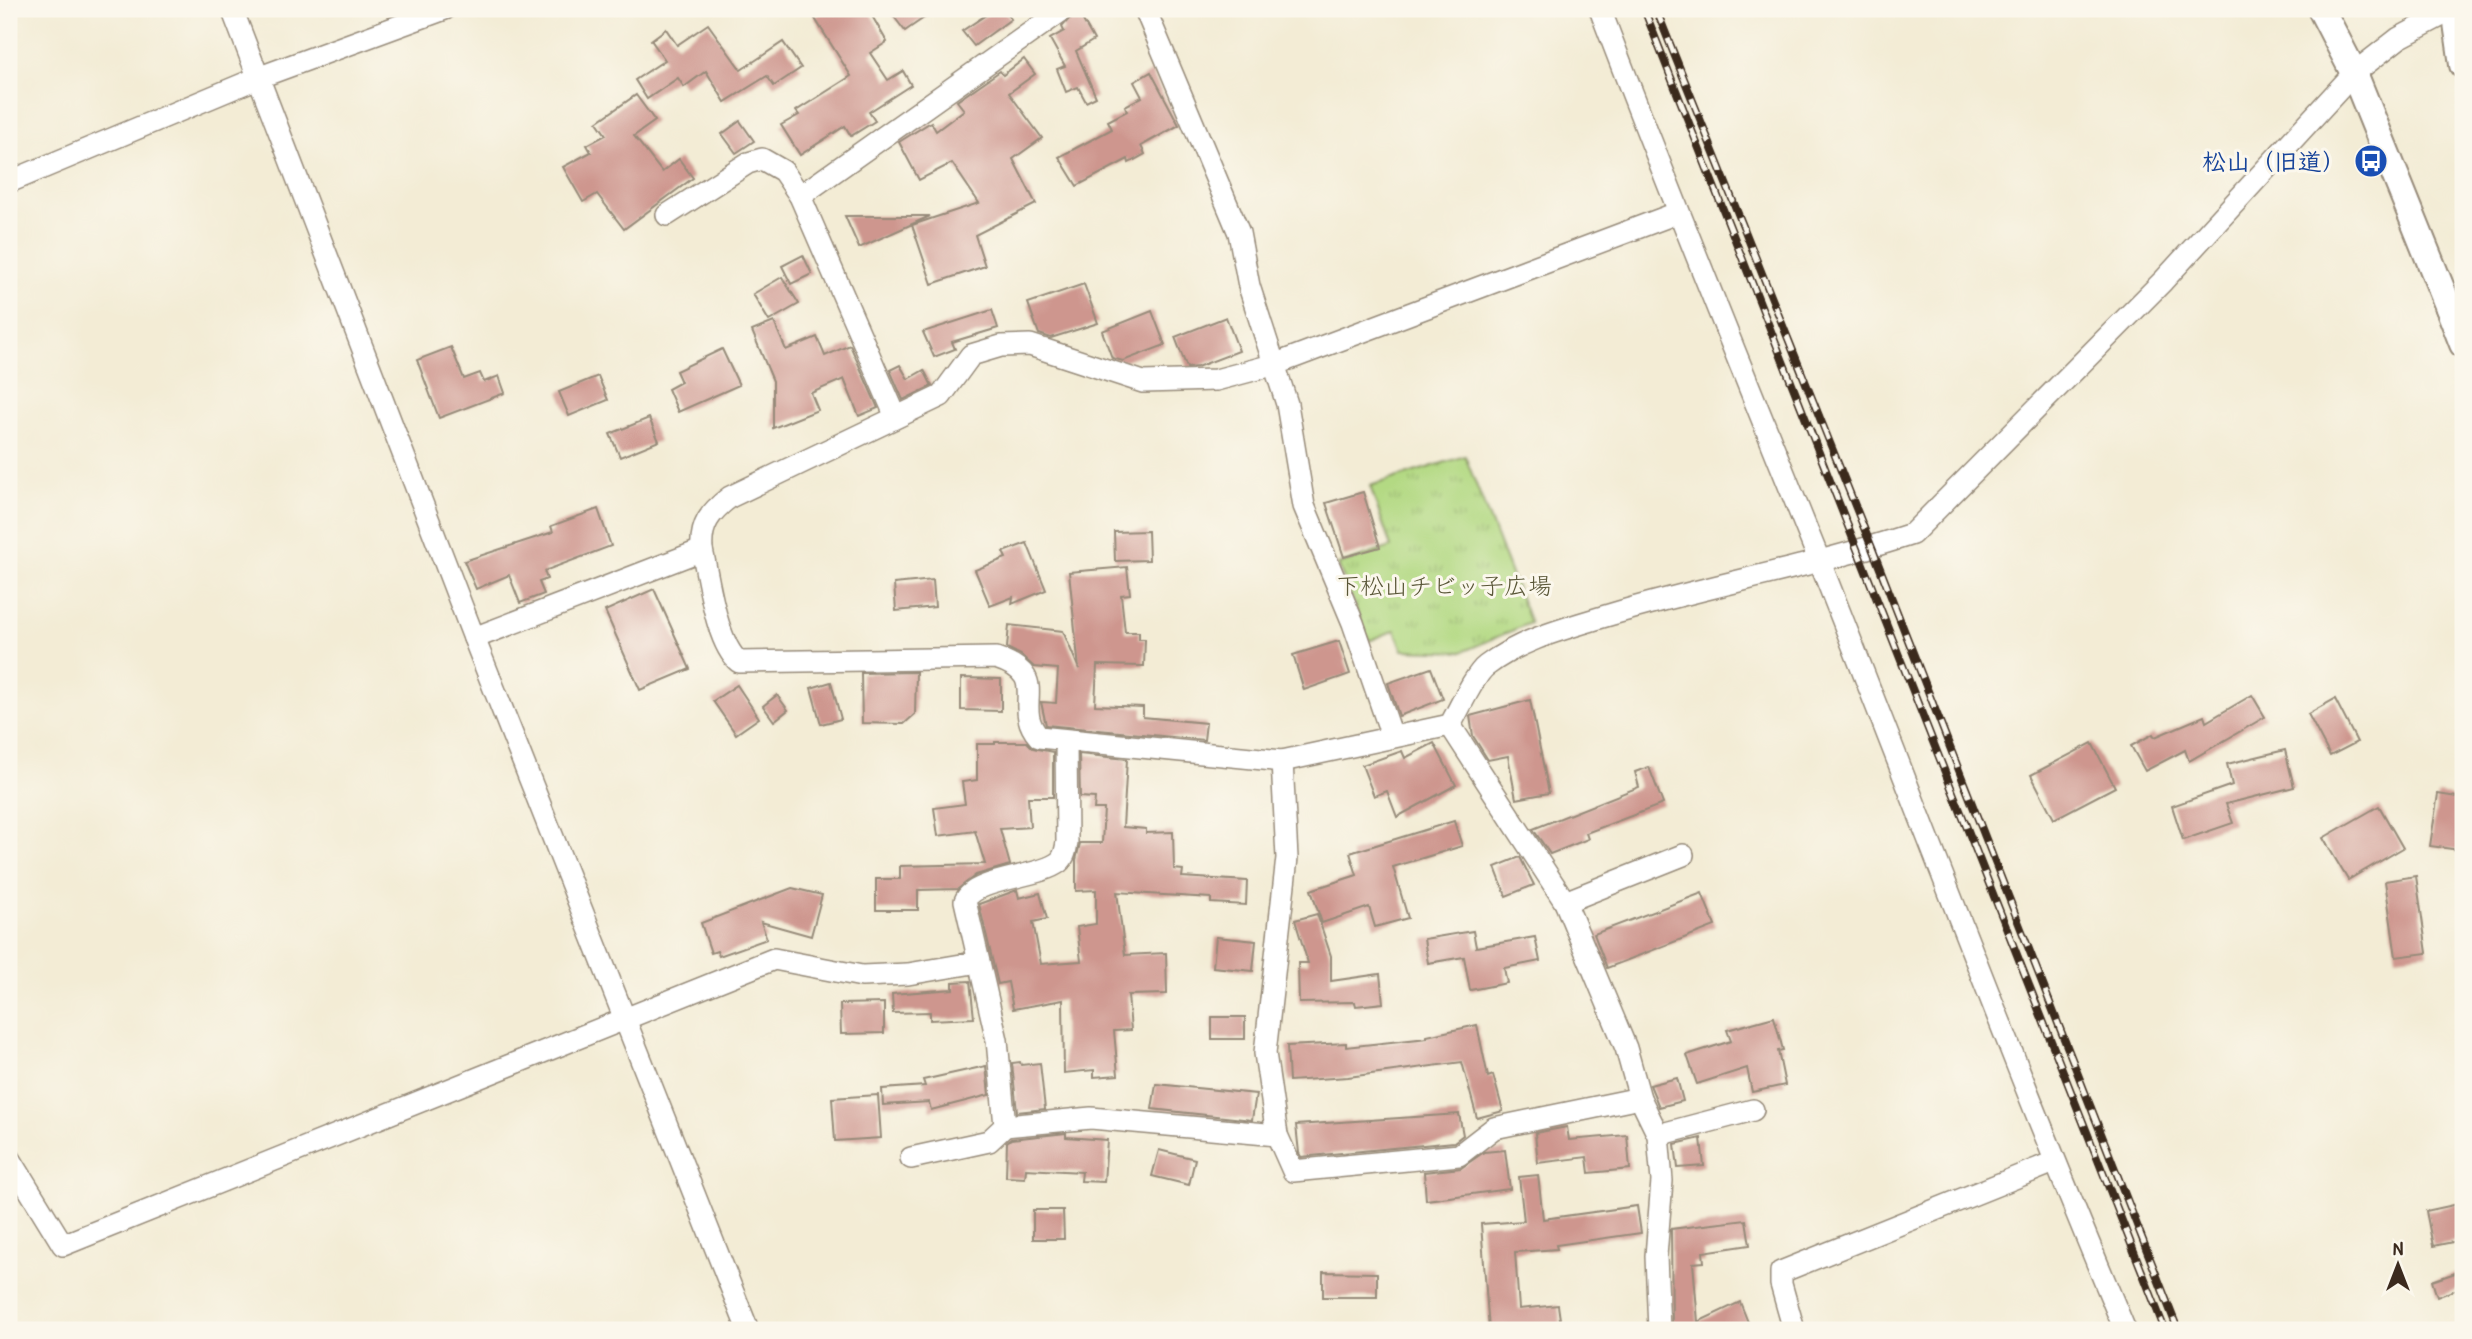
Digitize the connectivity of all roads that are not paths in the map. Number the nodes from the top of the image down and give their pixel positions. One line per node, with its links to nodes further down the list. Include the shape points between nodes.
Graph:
1 (232, 9): 10 (street)
2 (445, 9): 10 (street)
3 (1064, 9): 12 (street)
4 (1145, 9): 17 (street, via 1239,233 1250,286)
5 (1600, 9): 13 (street)
6 (2321, 9): 9 (main road)
7 (2455, 9): 8 (main road); 9 (street, via 2399,38)
8 (2463, 65)
9 (2354, 73): 15 (main road); 20 (street, via 2163,281 1912,534)
10 (260, 77): 11 (street); 21 (street)
11 (9, 182)
12 (800, 195): 14 (street, via 783,171 762,159 748,163); 18 (street)
13 (1677, 214): 17 (street); 20 (street)
14 (667, 215)
15 (2456, 312): 16 (main road)
16 (2463, 344)
17 (1276, 364): 18 (street, via 1216,380 1143,382 1030,345 1001,346 971,355 941,396); 23 (street, via 1304,506 1353,623)
18 (896, 417): 19 (street, via 730,496 701,531)
19 (702, 550): 21 (street); 24 (street, via 722,636 739,662 996,658 1017,665 1028,680 1031,729 1039,737)
20 (1819, 561): 22 (street, via 1554,632 1483,668); 37 (street)
21 (474, 638): 29 (street)
22 (1450, 725): 23 (street); 27 (street)
23 (1392, 736): 25 (street)
24 (1066, 742): 25 (street); 28 (street, via 1064,855 1051,866 967,896)
25 (1282, 761): 33 (street, via 1287,858 1265,1053)
26 (1683, 855): 27 (street)
27 (1565, 902): 30 (street, via 1626,1048)
28 (979, 962): 29 (street, via 862,976 774,959); 32 (street, via 997,1040)
29 (625, 1018): 35 (street, via 63,1245); 38 (street)
30 (1640, 1098): 33 (street, via 1494,1128 1459,1155 1445,1157 1293,1171); 34 (street)
31 (1753, 1110): 34 (street)
32 (1005, 1126): 33 (street, via 1091,1118); 36 (street, via 989,1141)
33 (1277, 1135)
34 (1658, 1135): 39 (street, via 1662,1181 1656,1256)
35 (9, 1157)
36 (911, 1158)
37 (2054, 1162): 40 (street, via 1782,1272); 41 (street)
38 (748, 1330)
39 (1659, 1330)
40 (1794, 1330)
41 (2125, 1330)

